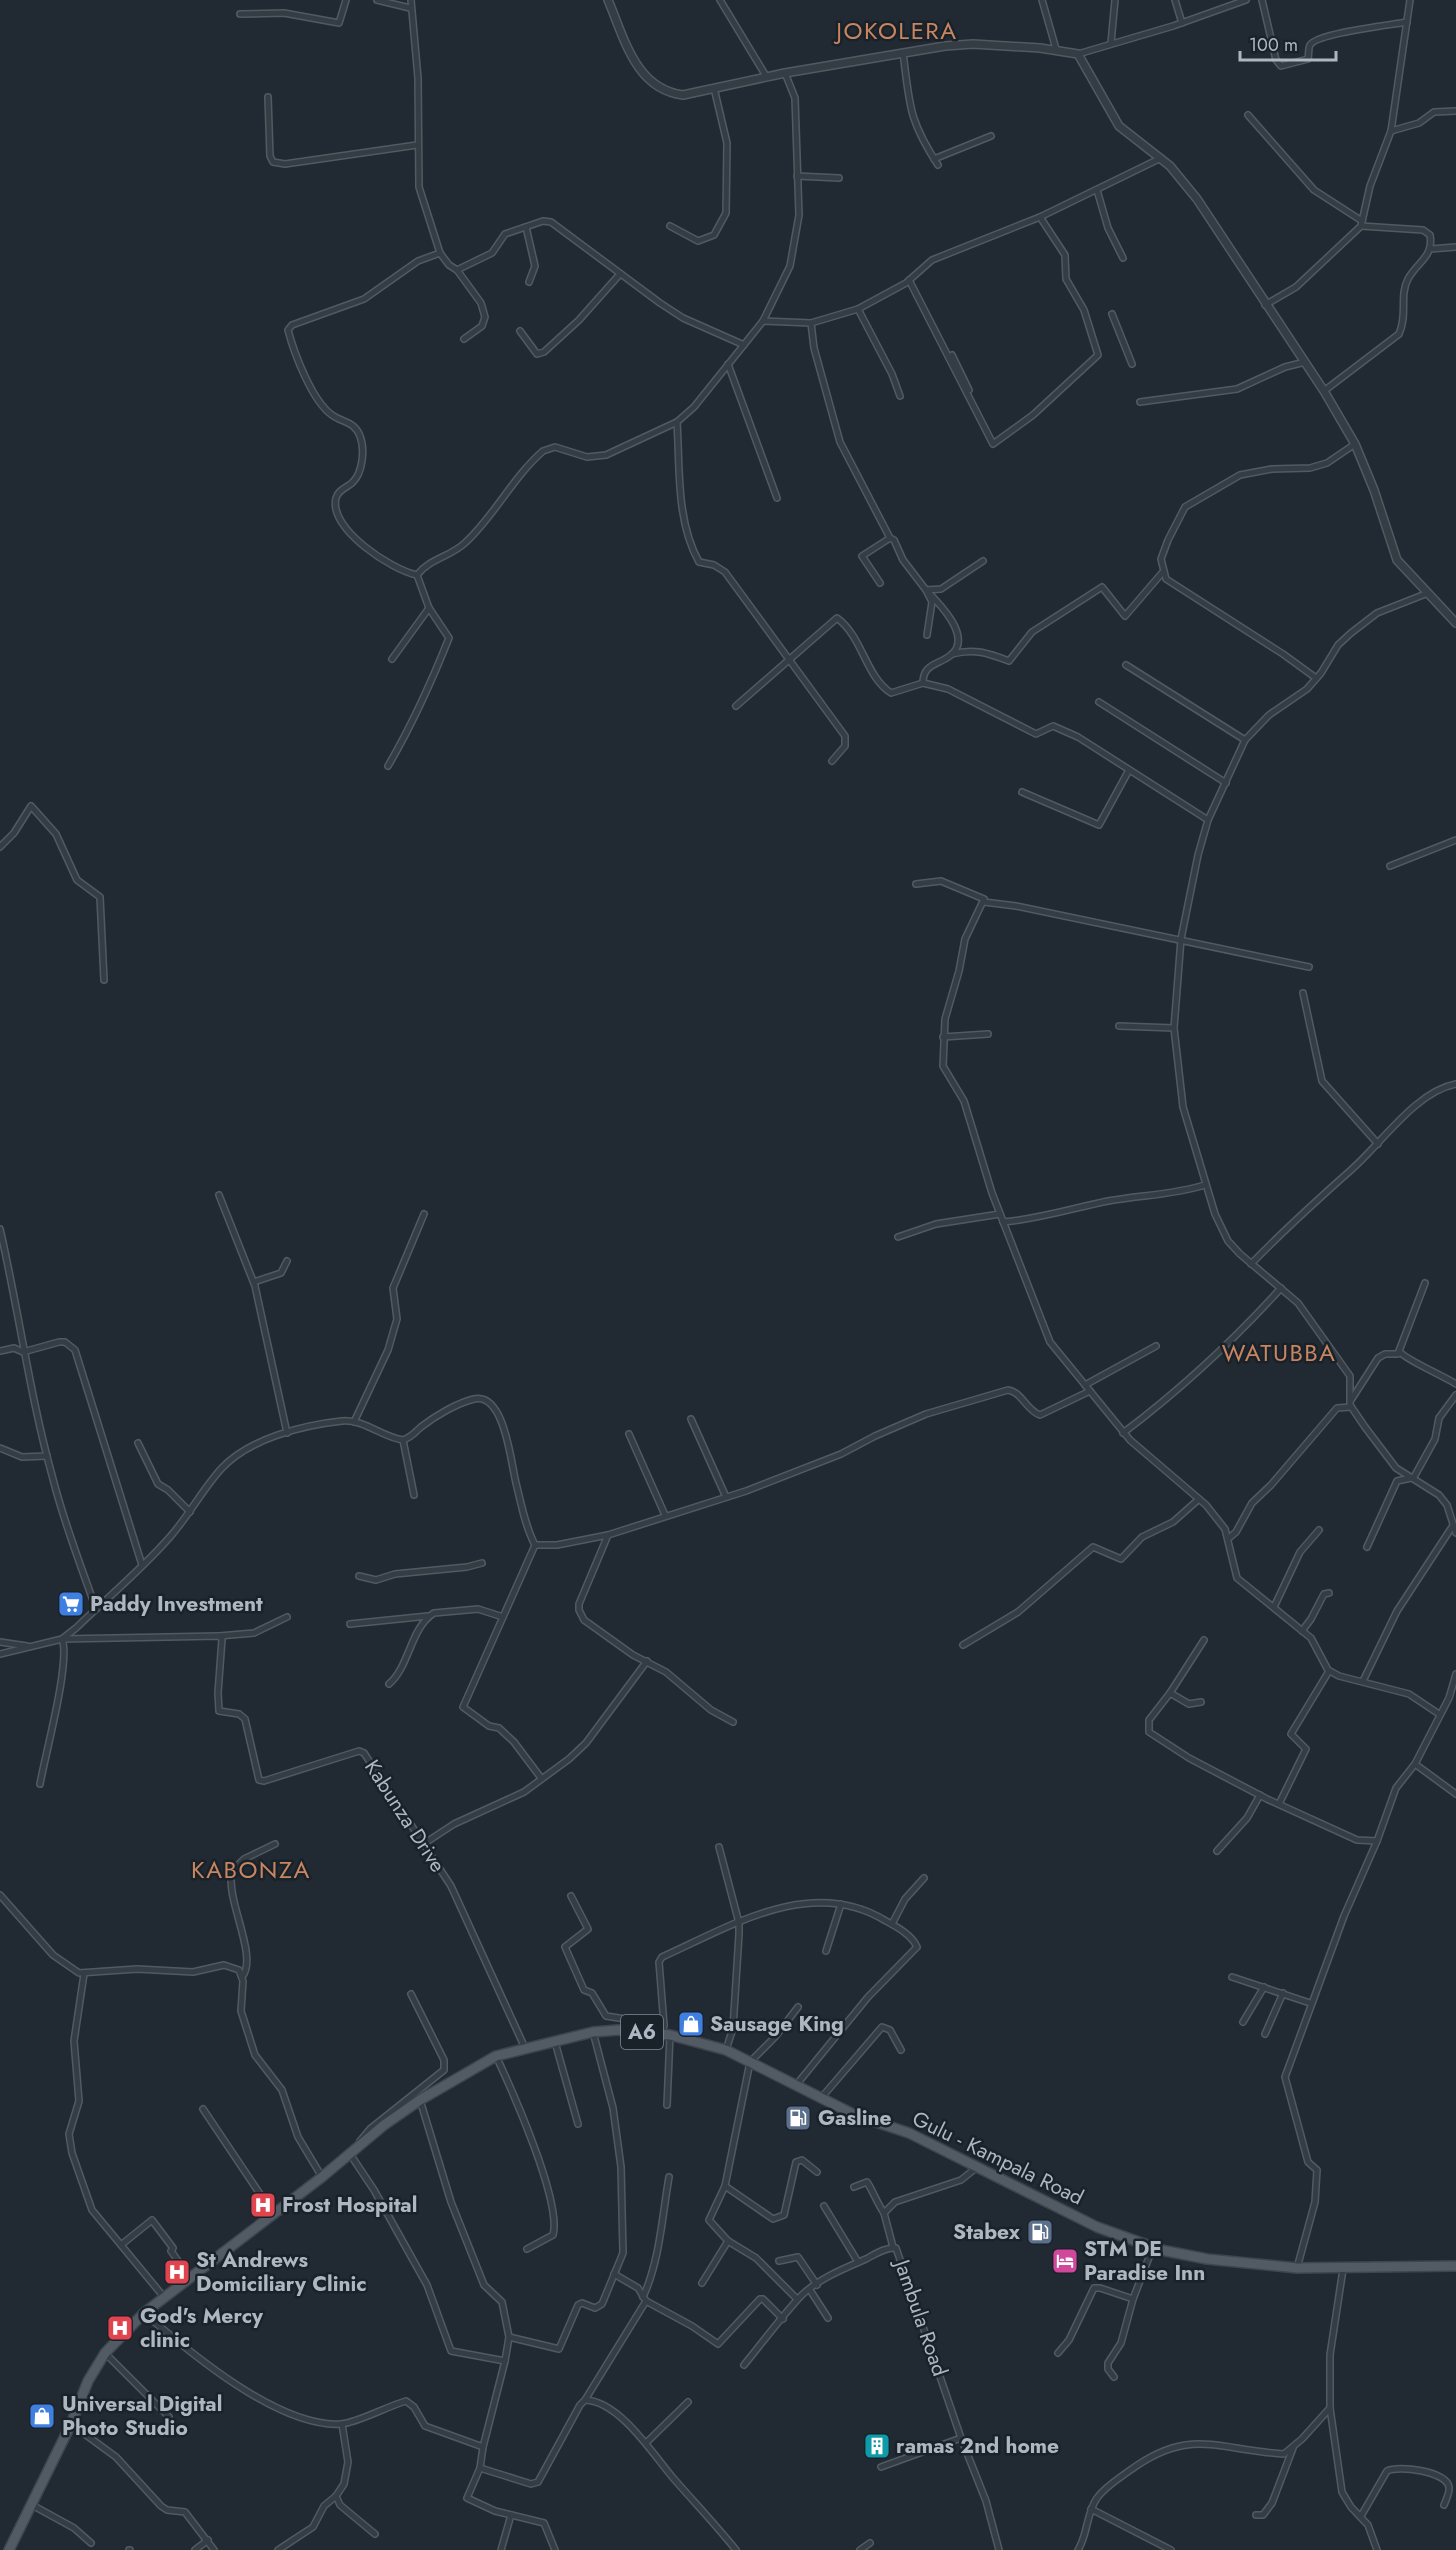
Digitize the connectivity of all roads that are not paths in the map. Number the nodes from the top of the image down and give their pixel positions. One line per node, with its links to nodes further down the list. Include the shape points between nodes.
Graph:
1 (346, 0): 13 (street, via 339,22 284,14)
2 (377, 0): 12 (street)
3 (411, 0): 12 (street)
4 (608, 0): 22 (street, via 645,76 671,93 682,95)
5 (720, 0): 21 (street)
6 (1042, 0): 17 (street)
7 (1115, 0): 16 (street)
8 (1175, 0): 15 (street)
9 (1246, 0): 15 (street)
10 (1262, 0): 14 (street, via 1276,60 1281,66 1308,59 1309,46 1315,41)
11 (1410, 0): 14 (street)
12 (410, 8): 28 (street, via 418,78)
13 (240, 14)
14 (1407, 22): 26 (street)
15 (1182, 23): 16 (street)
16 (1111, 43): 19 (street)
17 (1056, 49): 18 (street, via 973,44); 19 (street)
18 (903, 53): 20 (street); 30 (street, via 910,112)
19 (1078, 54): 29 (street, via 1119,126)
20 (785, 73): 21 (street); 32 (street, via 795,98)
21 (766, 76): 22 (street)
22 (714, 88): 37 (street, via 727,143 726,213 714,235 698,241)
23 (268, 97): 28 (street, via 273,162 285,164)
24 (1456, 111): 26 (street, via 1434,112 1419,123)
25 (1248, 115): 36 (street, via 1314,190)
26 (1391, 131): 36 (street)
27 (991, 136): 30 (street)
28 (417, 145): 41 (street, via 419,187)
29 (1161, 158): 34 (street); 47 (street, via 1197,199)
30 (934, 159): 31 (street)
31 (938, 165)
32 (797, 176): 33 (street); 50 (street, via 799,215 790,266)
33 (839, 178)
34 (1097, 190): 35 (street); 42 (street)
35 (1040, 217): 45 (street, via 932,260); 45 (street, via 1065,255 1066,279 1084,310 1098,355 1033,415 993,444)
36 (1361, 223): 40 (street, via 1423,230 1430,235); 47 (street, via 1296,287)
37 (670, 226)
38 (526, 227): 43 (street, via 504,235 492,253); 44 (street, via 551,222); 46 (street, via 535,266)
39 (1456, 247): 40 (street)
40 (1430, 249): 59 (street, via 1408,278 1405,322 1399,334)
41 (440, 252): 43 (street); 69 (street, via 418,261 364,299 292,325 288,330 301,368 324,407 332,416 349,422 363,446 358,475 337,495 338,514 365,547 397,570)
42 (1122, 258)
43 (457, 270): 53 (street, via 481,303 485,317 482,326)
44 (620, 274): 52 (street, via 544,352 537,354); 54 (street, via 683,318)
45 (909, 280): 48 (street)
46 (529, 282)
47 (1265, 305): 56 (street)
48 (858, 309): 51 (street); 60 (street)
49 (1112, 314): 58 (street)
50 (763, 321): 51 (street); 54 (street)
51 (811, 323): 66 (street, via 814,348 840,442)
52 (520, 331)
53 (464, 339)
54 (744, 345): 57 (street)
55 (951, 354): 62 (street, via 962,371)
56 (1305, 362): 59 (street); 61 (street, via 1237,389)
57 (728, 364): 63 (street); 65 (street)
58 (1132, 364)
59 (1324, 391): 64 (street)
60 (900, 396)
61 (1140, 402)
62 (975, 414)
63 (677, 422): 69 (street, via 606,455 587,456 555,447 543,451 462,547 427,563); 77 (street, via 682,501 694,553 699,562 725,572)
64 (1355, 444): 68 (street, via 1327,463 1310,468 1240,475 1185,507 1163,552); 72 (street, via 1397,560)
65 (777, 498)
66 (890, 538): 70 (street, via 862,556); 71 (street)
67 (983, 561): 71 (street, via 941,589)
68 (1162, 573): 76 (street, via 1125,616 1102,587 1032,632 1009,661 986,652 968,650); 80 (street)
69 (417, 575): 73 (street)
70 (880, 583)
71 (926, 590): 75 (street, via 932,602); 76 (street, via 958,631)
72 (1428, 592): 74 (street); 80 (street, via 1361,625 1338,645)
73 (429, 608): 78 (street); 86 (street, via 448,639 416,720)
74 (1456, 623)
75 (927, 635)
76 (952, 654): 81 (street, via 929,666)
77 (790, 658): 81 (street, via 837,618 846,625 883,687 898,693); 83 (street); 85 (street, via 845,736 845,746)
78 (392, 659)
79 (1126, 665): 84 (street)
80 (1316, 678): 84 (street, via 1269,715)
81 (923, 683): 87 (street, via 948,689 1036,735 1053,726 1078,737)
82 (1099, 702): 88 (street)
83 (736, 706)
84 (1245, 740): 88 (street)
85 (831, 760)
86 (388, 766)
87 (1129, 770): 89 (street, via 1099,825); 90 (street)
88 (1226, 783): 90 (street)
89 (1022, 792)
90 (1208, 820): 100 (street, via 1181,939)
91 (1456, 840): 93 (street)
92 (0, 847): 97 (street, via 31,806 56,834 77,880 100,897)
93 (1390, 866)
94 (916, 884): 95 (street, via 941,881 982,897)
95 (984, 902): 96 (street); 102 (street, via 965,939)
96 (1309, 967)
97 (104, 980)
98 (1303, 993): 104 (street, via 1322,1081)
99 (1119, 1026): 100 (street)
100 (1174, 1028): 105 (street, via 1183,1107)
101 (988, 1035): 102 (street)
102 (943, 1037): 108 (street, via 945,1072 964,1101)
103 (1456, 1084): 104 (street, via 1431,1093)
104 (1378, 1144): 113 (street, via 1301,1212)
105 (1205, 1185): 109 (street, via 1179,1193 1111,1200 1030,1220); 113 (street, via 1228,1241)
106 (219, 1195): 114 (street)
107 (424, 1214): 126 (street, via 393,1287 397,1319 388,1350)
108 (1000, 1214): 109 (street); 111 (street, via 936,1224)
109 (1003, 1222): 122 (street, via 1050,1342)
110 (0, 1229): 120 (street)
111 (898, 1237)
112 (286, 1261): 114 (street, via 281,1273)
113 (1251, 1264): 116 (street)
114 (254, 1282): 127 (street)
115 (1425, 1282): 119 (street)
116 (1281, 1288): 124 (street, via 1298,1303 1350,1376); 128 (street, via 1244,1329)
117 (1156, 1346): 122 (street)
118 (0, 1351): 120 (street, via 14,1348)
119 (1399, 1351): 121 (street); 124 (street, via 1378,1358)
120 (23, 1352): 133 (street); 148 (street, via 59,1342 75,1350)
121 (1456, 1384)
122 (1088, 1388): 128 (street); 136 (street, via 1040,1416 1030,1410 1017,1392 1008,1390 936,1411 874,1436 842,1454)
123 (1456, 1395): 134 (street, via 1439,1418 1436,1439)
124 (1350, 1404): 134 (street, via 1390,1461); 144 (street, via 1337,1408 1315,1431 1252,1503)
125 (691, 1419): 136 (street)
126 (354, 1422): 127 (street); 130 (street)
127 (287, 1433): 138 (street, via 252,1444 239,1453 220,1470)
128 (1123, 1433): 137 (street)
129 (629, 1434): 139 (street)
130 (403, 1440): 135 (street); 145 (street, via 469,1401 478,1398 488,1402 508,1439 515,1481)
131 (138, 1443): 138 (street, via 158,1484)
132 (0, 1448): 133 (street, via 22,1457)
133 (47, 1456): 152 (street)
134 (1413, 1478): 140 (street, via 1447,1505); 146 (street, via 1397,1481)
135 (414, 1495)
136 (726, 1497): 139 (street)
137 (1199, 1499): 144 (street); 162 (street, via 1173,1522 1142,1537 1121,1559 1093,1547 1018,1612)
138 (190, 1512): 148 (street)
139 (665, 1515): 143 (street)
140 (1452, 1527): 142 (street); 168 (street, via 1396,1611)
141 (1319, 1530): 151 (street, via 1300,1552)
142 (1456, 1533)
143 (608, 1534): 145 (street, via 557,1545); 165 (street, via 579,1610 584,1620)
144 (1229, 1538): 151 (street, via 1237,1578)
145 (535, 1545): 155 (street)
146 (1367, 1547)
147 (482, 1563): 149 (street, via 376,1580)
148 (142, 1565): 152 (street)
149 (359, 1576)
150 (1329, 1593): 157 (street, via 1324,1594)
151 (1274, 1607): 157 (street)
152 (96, 1609): 159 (street)
153 (428, 1616): 155 (street, via 478,1610); 156 (street); 169 (street, via 403,1667)
154 (287, 1617): 158 (street, via 254,1634)
155 (503, 1617): 175 (street, via 463,1707 489,1726 499,1728)
156 (350, 1624)
157 (1302, 1631): 166 (street, via 1311,1638)
158 (219, 1636): 159 (street); 181 (street, Kabunza Drive, via 219,1712 239,1714 245,1719 260,1780 358,1751 364,1753)
159 (62, 1639): 163 (street); 176 (street, via 65,1645 61,1678)
160 (1204, 1640): 170 (street)
161 (0, 1642): 163 (street)
162 (963, 1646)
163 (29, 1647): 164 (street)
164 (0, 1654)
165 (647, 1661): 173 (street); 175 (street, via 586,1743)
166 (1329, 1671): 168 (street); 179 (street, via 1291,1734 1306,1749)
167 (1456, 1674): 172 (street)
168 (1363, 1681): 172 (street, via 1409,1694)
169 (389, 1684)
170 (1170, 1693): 171 (street, via 1189,1704); 178 (street, via 1149,1720 1149,1732)
171 (1202, 1702)
172 (1439, 1714): 174 (street)
173 (733, 1722)
174 (1415, 1764): 177 (street); 180 (street, via 1396,1788)
175 (541, 1778): 181 (street, via 524,1792 454,1824)
176 (40, 1784)
177 (1456, 1794)
178 (1260, 1795): 179 (street); 184 (street, via 1247,1818)
179 (1280, 1804): 180 (street, via 1357,1840)
180 (1377, 1841): 198 (street)
181 (425, 1843): 205 (street, Kabunza Drive, via 459,1902)
182 (275, 1844): 193 (street, via 244,1858 232,1871 231,1891 247,1962)
183 (719, 1847): 189 (street)
184 (1217, 1851)
185 (924, 1878): 190 (street, via 905,1899)
186 (0, 1895): 192 (street, via 53,1955)
187 (571, 1896): 201 (street, via 588,1929 565,1947 584,1990 592,1993 606,2016)
188 (841, 1904): 189 (street, via 815,1901 751,1916); 190 (street, via 858,1907); 191 (street)
189 (739, 1923): 201 (street, via 660,1959); 206 (street, via 734,2028)
190 (892, 1924): 210 (street, via 916,1944 916,1949 868,1997)
191 (826, 1951)
192 (84, 1974): 193 (street, via 137,1970 193,1972 224,1965 239,1971); 227 (street, via 74,2041 79,2101 69,2134 93,2210)
193 (242, 1977): 219 (street, via 241,2011 255,2055 282,2090 298,2137)
194 (1232, 1977): 195 (street)
195 (1264, 1987): 196 (street); 200 (street)
196 (1284, 1993): 198 (street); 203 (street)
197 (411, 1994): 216 (street, via 444,2060 444,2070 370,2129)
198 (1310, 2003): 234 (street, via 1285,2076 1308,2162 1317,2170 1315,2202)
199 (798, 2007): 209 (street, via 776,2037)
200 (1243, 2022)
201 (665, 2031): 202 (main road, Gulu - Kampala Road / A6); 206 (main road, Gulu - Kampala Road / A6); 213 (street)
202 (593, 2032): 204 (main road, Gulu - Kampala Road / A6); 236 (street, via 621,2148 622,2253)
203 (1265, 2034)
204 (554, 2040): 205 (main road, Gulu - Kampala Road / A6); 215 (street)
205 (525, 2048): 208 (main road, Gulu - Kampala Road / A6)
206 (726, 2050): 209 (main road, Gulu - Kampala Road / A6)
207 (901, 2050): 211 (street, via 890,2030 882,2027)
208 (496, 2056): 212 (main road, Gulu - Kampala Road / A6); 230 (street, via 551,2200 553,2235)
209 (750, 2062): 210 (main road, Gulu - Kampala Road / A6); 221 (street)
210 (797, 2084): 211 (main road, Gulu - Kampala Road / A6)
211 (822, 2097): 217 (main road, Gulu - Kampala Road / A6, via 855,2115 909,2133)
212 (420, 2100): 216 (main road, Gulu - Kampala Road / A6); 248 (street, via 451,2202 484,2285 502,2302)
213 (667, 2105)
214 (202, 2109): 225 (street, via 270,2209)
215 (578, 2124)
216 (353, 2151): 219 (main road, Gulu - Kampala Road / A6); 251 (street, via 427,2285 451,2351)
217 (976, 2168): 224 (street, via 954,2182 895,2202); 229 (main road, Gulu - Kampala Road / A6, via 1097,2227)
218 (817, 2172): 221 (street, via 802,2160 796,2162 784,2215 773,2219)
219 (322, 2176): 225 (main road, Gulu - Kampala Road / A6)
220 (669, 2177): 242 (street, via 657,2256)
221 (725, 2186): 226 (street, via 709,2220)
222 (854, 2187): 224 (street, via 867,2182)
223 (824, 2206): 232 (street)
224 (884, 2213): 228 (street)
225 (268, 2218): 237 (main road, Gulu - Kampala Road / A6)
226 (728, 2241): 238 (street); 244 (street, via 756,2258)
227 (121, 2245): 237 (street, via 152,2220); 241 (street)
228 (893, 2247): 232 (street, Jambula Road); 260 (street, Jambula Road, via 903,2263)
229 (1153, 2247): 234 (main road, Gulu - Kampala Road / A6, via 1207,2259); 243 (street)
230 (527, 2249)
231 (779, 2261): 239 (street, via 798,2257)
232 (858, 2262): 239 (street, Jambula Road)
233 (1456, 2266): 235 (main road, Gulu - Kampala Road / A6)
234 (1297, 2268): 235 (main road, Gulu - Kampala Road / A6)
235 (1343, 2269): 256 (street, via 1330,2355)
236 (614, 2274): 242 (street, via 634,2284); 248 (street, via 600,2307 578,2305 559,2349)
237 (189, 2276): 241 (main road, Gulu - Kampala Road / A6)
238 (702, 2283)
239 (817, 2285): 240 (street, Jambula Road)
240 (810, 2290): 244 (street, Jambula Road); 246 (street)
241 (163, 2296): 245 (main road, Gulu - Kampala Road / A6)
242 (644, 2299): 247 (street, via 718,2344 760,2299); 254 (street)
243 (1133, 2299): 250 (street, via 1094,2288 1069,2340); 253 (street, via 1121,2343 1108,2363)
244 (797, 2300): 247 (street, Jambula Road)
245 (144, 2313): 249 (main road, Gulu - Kampala Road / A6); 259 (street, via 214,2369 286,2413)
246 (828, 2318)
247 (783, 2319): 252 (street, Jambula Road)
248 (508, 2337): 251 (street)
249 (105, 2353): 257 (street); 258 (main road, Gulu - Kampala Road / A6, via 88,2381)
250 (1058, 2353)
251 (505, 2361): 262 (street)
252 (744, 2365)
253 (1114, 2376)
254 (585, 2400): 261 (street, via 615,2414); 265 (street, via 536,2483)
255 (688, 2402): 261 (street)
256 (1330, 2408): 263 (street); 272 (street, via 1342,2492)
257 (169, 2417)
258 (71, 2424): 267 (main road, Gulu - Kampala Road / A6); 274 (street, via 116,2457 161,2506 185,2511)
259 (342, 2424): 262 (street, via 406,2401 425,2426); 266 (street, via 348,2472)
260 (961, 2438): 264 (street); 285 (street, Jambula Road, via 980,2482)
261 (646, 2443): 283 (street)
262 (483, 2447): 265 (street)
263 (1293, 2447): 269 (street, via 1284,2454 1212,2445 1165,2448 1108,2486); 271 (street, via 1272,2503 1263,2516)
264 (881, 2467)
265 (480, 2468): 270 (street, via 467,2498)
266 (336, 2496): 273 (street, via 340,2505); 280 (street, via 324,2506 313,2527)
267 (32, 2505): 275 (street, via 74,2528); 277 (main road, Gulu - Kampala Road / A6)
268 (1444, 2505): 272 (street, via 1449,2488 1446,2481 1417,2470 1393,2468 1387,2471)
269 (1091, 2509): 286 (street); 287 (street)
270 (511, 2515): 281 (street); 282 (street, via 544,2523)
271 (1256, 2515)
272 (1361, 2516): 288 (street, via 1371,2530)
273 (375, 2534)
274 (208, 2540): 278 (street); 279 (street)
275 (91, 2543)
276 (870, 2543): 284 (street)
277 (9, 2550)
278 (195, 2550)
279 (214, 2550)
280 (278, 2550)
281 (501, 2550)
282 (555, 2550)
283 (736, 2550)
284 (860, 2550)
285 (999, 2550)
286 (1078, 2550)
287 (1171, 2550)
288 (1377, 2550)

